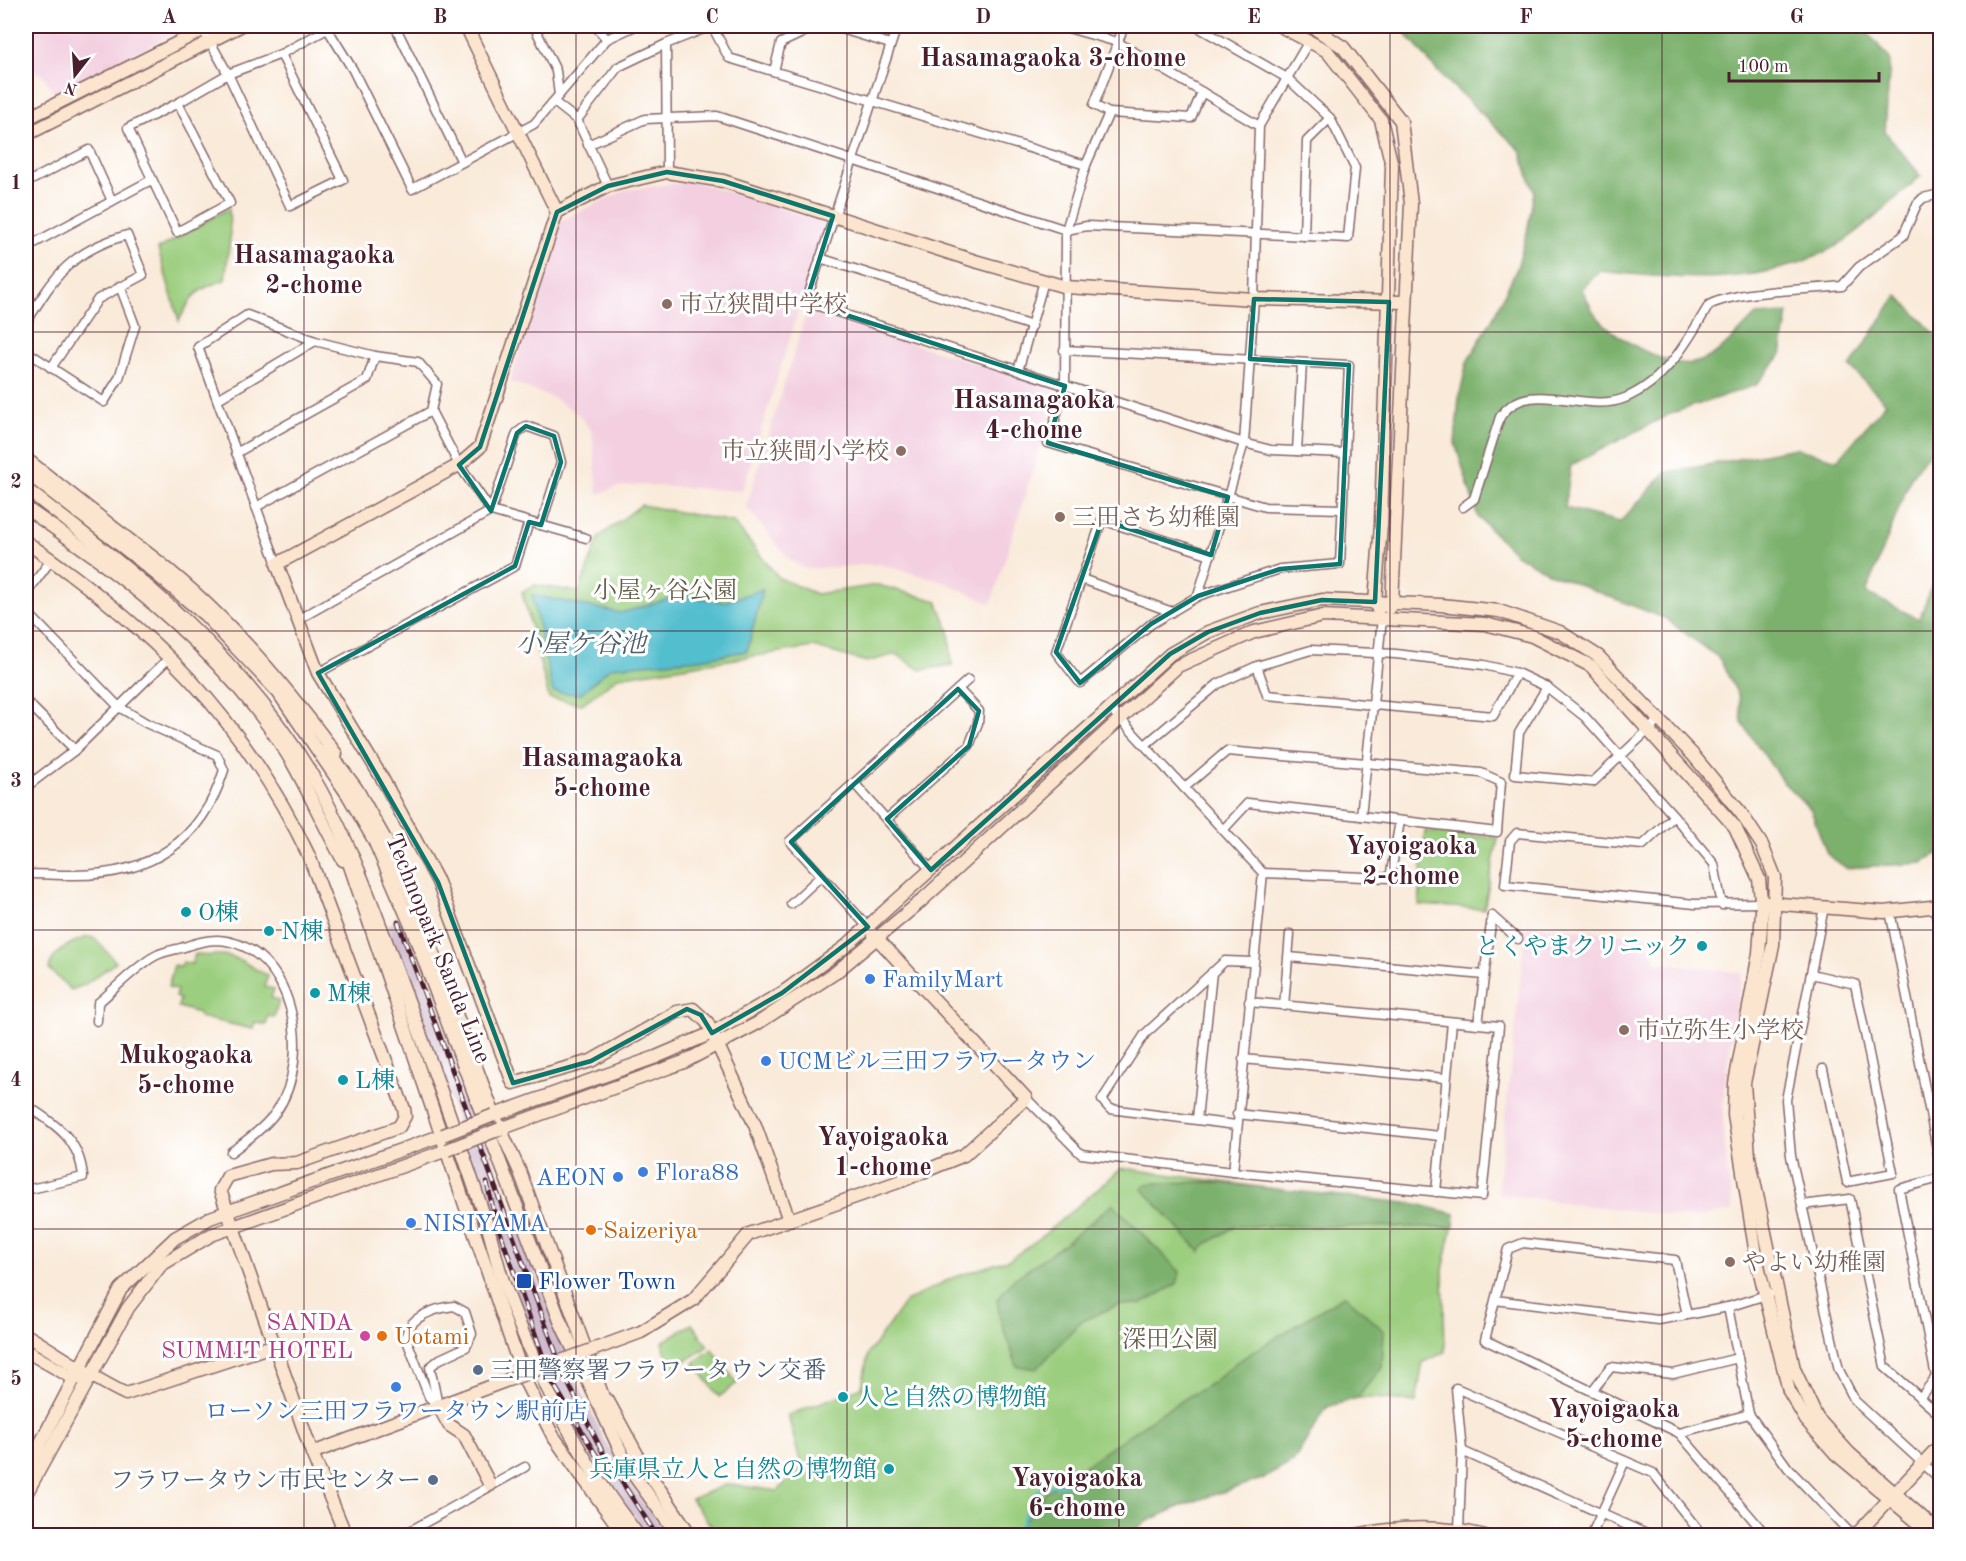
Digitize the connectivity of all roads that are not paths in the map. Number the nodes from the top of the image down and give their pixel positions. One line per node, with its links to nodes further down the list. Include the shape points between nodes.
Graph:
1 (240, 26): 17 (street)
2 (395, 26): 41 (street)
3 (466, 26): 37 (street)
4 (534, 26): 28 (street, via 556,71)
5 (595, 26): 18 (street)
6 (635, 26): 18 (street)
7 (712, 26): 21 (street); 24 (street, via 729,58)
8 (817, 26): 24 (street, via 781,43)
9 (832, 26): 22 (street)
10 (897, 26): 22 (street)
11 (1062, 26): 20 (street)
12 (1124, 26): 20 (street)
13 (1196, 26): 26 (street)
14 (1280, 26): 19 (street)
15 (1311, 26): 61 (street, via 1343,47 1401,121 1411,204)
16 (330, 27): 23 (street); 41 (street, via 412,189)
17 (208, 32): 25 (street); 34 (street); 38 (street)
18 (607, 39): 28 (street)
19 (1309, 41): 26 (street); 60 (street, via 1327,51 1381,120 1392,166)
20 (1117, 42): 27 (street); 31 (street, via 1094,105)
21 (666, 44): 32 (street); 35 (street, via 618,68)
22 (890, 44): 29 (street)
23 (281, 54): 25 (street); 25 (street, via 343,180 290,206)
24 (774, 71): 29 (street)
25 (228, 74): 30 (street)
26 (1287, 78): 33 (street); 36 (street)
27 (1202, 92): 31 (street, via 1191,118); 36 (street)
28 (556, 98): 35 (street); 37 (street, via 534,124)
29 (871, 101): 40 (street); 42 (street)
30 (178, 103): 44 (street, via 128,128); 44 (street, via 230,203 177,232)
31 (1109, 112): 42 (street)
32 (667, 117): 39 (street, via 645,119); 40 (street, via 717,116); 43 (street)
33 (1330, 118): 53 (street, via 1308,141); 53 (street, via 1355,168 1348,238)
34 (26, 119)
35 (577, 120): 39 (street)
36 (1259, 126): 52 (street)
37 (518, 132): 41 (street); 49 (street)
38 (26, 135)
39 (588, 145): 46 (street)
40 (852, 160): 50 (street); 51 (street)
41 (462, 162)
42 (1086, 165): 51 (street)
43 (667, 172): 46 (street); 50 (street, via 723,181)
44 (151, 180): 48 (street)
45 (26, 183): 48 (street, via 89,150)
46 (608, 186): 49 (street)
47 (1941, 194): 87 (street, via 1923,198 1903,236 1859,267 1842,286 1737,297 1709,305 1664,373 1624,398 1591,402 1543,397 1507,406 1474,499)
48 (112, 201): 54 (street, via 29,246)
49 (557, 212): 82 (street, via 480,447)
50 (833, 216): 55 (street); 56 (street)
51 (1066, 230): 52 (street, via 1087,226); 58 (street)
52 (1254, 234): 53 (street); 59 (street)
53 (1304, 236)
54 (26, 255)
55 (820, 258): 65 (street); 73 (street, via 806,302)
56 (1044, 281): 58 (street); 65 (street)
57 (120, 286): 63 (street, via 143,275 127,235 98,243 69,262); 72 (street, via 98,298); 72 (street, via 135,326 119,378 104,402)
58 (1066, 287): 59 (street); 67 (street)
59 (1254, 299): 60 (street); 70 (street)
60 (1389, 302): 61 (street); 104 (street)
61 (1404, 302): 105 (street)
62 (26, 304): 63 (street)
63 (34, 310): 64 (street)
64 (26, 323)
65 (1032, 326): 73 (street)
66 (315, 341): 69 (street); 75 (street); 75 (street, via 247,315 198,347)
67 (1064, 350): 70 (street); 74 (street)
68 (26, 351): 72 (street)
69 (375, 356): 76 (street, via 418,362 437,384); 79 (street, via 367,380)
70 (1250, 359): 71 (street); 77 (street)
71 (1302, 363): 78 (street); 80 (street, via 1349,365)
72 (51, 368)
73 (1018, 371): 74 (street)
74 (1065, 386): 77 (street); 85 (street, via 1048,443)
75 (218, 399): 79 (street)
76 (431, 411): 82 (street); 86 (street)
77 (1244, 443): 78 (street); 85 (street)
78 (1297, 451): 80 (street)
79 (236, 453): 86 (street)
80 (1345, 453): 89 (street)
81 (26, 459): 95 (street)
82 (459, 465): 90 (street); 99 (street)
83 (26, 472): 108 (street, Technopark Sanda Line)
84 (26, 489): 102 (street, Technopark Sanda Line)
85 (1228, 497): 89 (street, via 1265,507); 96 (street)
86 (256, 507): 99 (street)
87 (1463, 507)
88 (26, 508): 98 (street)
89 (1342, 509): 103 (street, via 1340,564 1280,569)
90 (491, 511): 91 (street); 92 (street, via 517,433 526,426 554,436 561,462); 109 (street)
91 (529, 522): 92 (street); 114 (street, via 515,566)
92 (541, 525): 93 (street)
93 (586, 538)
94 (26, 543): 97 (street)
95 (142, 549): 108 (street); 140 (street, via 186,582 241,636 303,710 345,765 375,814)
96 (1211, 555): 100 (street, via 1102,520); 103 (street)
97 (51, 560): 101 (street); 112 (street, via 113,606)
98 (103, 564): 102 (street); 144 (street, via 206,652 234,684 292,762)
99 (277, 564): 109 (street)
100 (1082, 579): 107 (street); 107 (street, via 1056,652 1080,683 1125,644)
101 (26, 594)
102 (161, 596): 134 (street, Technopark Sanda Line, via 232,666 280,726)
103 (1198, 597): 107 (street)
104 (1375, 602): 105 (street); 110 (street); 122 (street, via 1322,600 1260,613 1208,632 1170,654)
105 (1392, 603): 110 (street); 124 (street, via 1499,611 1560,633 1598,656)
106 (26, 612): 121 (street)
107 (1172, 612)
108 (206, 616): 123 (street, Technopark Sanda Line, via 278,692)
109 (299, 619): 114 (street)
110 (1382, 619): 111 (street); 125 (street, via 1323,616 1254,632 1178,666); 126 (street, via 1485,624 1532,636 1591,666)
111 (1379, 653): 113 (street, via 1311,650); 115 (street, via 1484,665); 120 (street)
112 (170, 657): 121 (street); 189 (street, via 253,755 291,818 326,896 405,1116 399,1127 297,1163 271,1164 228,1176 220,1190)
113 (1257, 666): 120 (street, via 1267,695); 127 (street, via 1218,684)
114 (318, 673): 168 (street, via 387,787 438,882 513,1083 591,1061 687,1009 701,1015)
115 (1517, 673): 117 (street); 120 (street, via 1493,716)
116 (968, 680): 118 (street)
117 (1547, 687): 129 (street, via 1585,717); 129 (street, via 1519,733 1515,775 1593,782)
118 (958, 689): 131 (street); 137 (street, via 979,711 969,746)
119 (26, 701): 128 (street)
120 (1374, 706): 130 (street)
121 (119, 707): 128 (street); 143 (street, via 217,755 224,770 216,796 185,838 137,867 74,876)
122 (1109, 711): 125 (street); 141 (street)
123 (295, 716): 140 (street, via 327,749 356,788); 217 (street, Technopark Sanda Line, via 374,840 410,923 560,1321)
124 (1659, 720): 126 (street); 148 (street, via 1742,813 1762,845 1775,878)
125 (1118, 722): 127 (street); 156 (street)
126 (1649, 730): 129 (street); 146 (street, via 1735,827 1759,879)
127 (1145, 745): 133 (street)
128 (75, 750): 132 (street)
129 (1621, 757): 136 (street)
130 (1366, 764): 133 (street, via 1227,751); 135 (street); 138 (street, via 1481,773 1501,782 1497,832)
131 (854, 783): 137 (street); 145 (street, via 790,842)
132 (26, 788)
133 (1184, 788): 139 (street)
134 (320, 789): 144 (street); 221 (street, Technopark Sanda Line, via 355,857 537,1369 555,1410)
135 (1361, 816): 138 (street); 139 (street, via 1248,803)
136 (1674, 816): 149 (street, via 1714,864); 149 (street, via 1643,844 1517,833 1510,841 1505,885)
137 (886, 819): 141 (street)
138 (1400, 821): 142 (street, via 1390,878)
139 (1223, 830): 142 (street)
140 (386, 841): 175 (street, via 414,902)
141 (931, 870): 153 (street)
142 (1263, 873): 159 (street)
143 (26, 874)
144 (351, 874): 179 (street)
145 (821, 876): 147 (street); 153 (street)
146 (1761, 903): 148 (street); 149 (street); 192 (street, via 1759,953 1735,1083 1734,1115 1757,1261)
147 (791, 904)
148 (1776, 904): 150 (street); 192 (street, via 1773,945 1744,1083 1749,1157)
149 (1722, 905)
150 (1824, 907): 152 (street); 161 (street)
151 (1938, 907): 152 (street); 155 (street)
152 (1890, 911): 183 (street)
153 (868, 927): 156 (street); 168 (street)
154 (1290, 934): 158 (street)
155 (1941, 934)
156 (877, 939): 168 (street, via 835,973 758,1023); 172 (street)
157 (1518, 939): 162 (street, via 1492,916)
158 (1289, 957): 162 (street); 164 (street)
159 (1252, 962): 160 (street, via 1225,961); 163 (street)
160 (1212, 972): 176 (street); 176 (street, via 1145,1034 1102,1100 1110,1109)
161 (1811, 974): 170 (street, via 1856,984 1893,1173 1846,1182); 188 (street, via 1786,1100 1791,1156)
162 (1485, 975): 167 (street)
163 (1249, 1002): 164 (street); 169 (street)
164 (1284, 1006): 166 (street)
165 (97, 1021): 182 (street, via 98,1003 155,956 217,940 244,947 274,970 296,1030 294,1072 276,1111)
166 (1452, 1022): 167 (street); 171 (street)
167 (1478, 1024): 187 (street, via 1499,1026 1482,1196)
168 (715, 1039): 175 (street); 178 (street, via 684,1062); 190 (street, via 755,1125)
169 (1243, 1059): 171 (street); 174 (street)
170 (1823, 1069)
171 (1445, 1078): 180 (street)
172 (1026, 1098): 184 (street, via 1081,1154); 190 (street, via 964,1155)
173 (26, 1105): 186 (street, via 64,1130 78,1154 83,1177)
174 (1237, 1114): 177 (street); 180 (street)
175 (494, 1115): 178 (street); 179 (street, bridge)
176 (1197, 1119): 177 (street)
177 (1236, 1125): 184 (street)
178 (500, 1129): 181 (street, bridge); 202 (street, via 520,1172)
179 (443, 1135): 181 (street); 189 (street)
180 (1440, 1136): 187 (street)
181 (447, 1150): 191 (street); 200 (street)
182 (231, 1152)
183 (1941, 1164)
184 (1233, 1172): 187 (street)
185 (1941, 1178): 206 (street, via 1899,1189 1936,1377)
186 (26, 1190)
187 (1436, 1192)
188 (1802, 1205): 206 (street, via 1850,1198 1885,1367); 215 (street, via 1839,1370 1855,1401)
189 (227, 1213): 191 (street); 201 (street, via 175,1238 121,1289)
190 (789, 1220): 207 (street, bridge, via 749,1234 693,1300 641,1332)
191 (232, 1228): 197 (street); 203 (street, via 161,1265 128,1308)
192 (1772, 1293): 194 (street); 223 (street, via 1789,1391 1806,1420 1836,1454)
193 (1495, 1300): 195 (street, via 1658,1320); 195 (street, via 1508,1248 1522,1243 1675,1260); 205 (street, via 1485,1340)
194 (1728, 1307): 195 (street); 199 (street)
195 (1688, 1315)
196 (26, 1335): 201 (street)
197 (274, 1345): 203 (street, via 126,1394); 213 (street)
198 (26, 1351): 204 (street)
199 (1738, 1358): 205 (street, via 1672,1374 1611,1367); 208 (street)
200 (519, 1363): 221 (street, via 578,1460); 230 (street, via 553,1436)
201 (79, 1366): 203 (street); 204 (street)
202 (595, 1376): 217 (street); 233 (street, via 640,1460)
203 (90, 1377): 204 (street); 222 (street)
204 (73, 1378): 218 (street)
205 (1592, 1391): 210 (street)
206 (1921, 1397): 209 (street)
207 (438, 1405): 207 (street, via 429,1397 406,1330 423,1316 454,1306 465,1312 472,1334 462,1351 430,1367); 213 (street); 220 (street, via 449,1425 464,1435)
208 (1749, 1414): 210 (street); 240 (street, via 1788,1468)
209 (1941, 1415)
210 (1678, 1433): 239 (street)
211 (1941, 1446): 215 (street)
212 (1462, 1451): 214 (street, via 1456,1388); 224 (street); 225 (street)
213 (312, 1453): 228 (street)
214 (1624, 1461): 224 (street); 226 (street, via 1653,1473)
215 (1923, 1465): 219 (street); 223 (street)
216 (525, 1467): 220 (street)
217 (628, 1467): 232 (street, Technopark Sanda Line)
218 (26, 1471)
219 (1941, 1479)
220 (490, 1485): 229 (street)
221 (603, 1490): 231 (street, Technopark Sanda Line)
222 (26, 1494)
223 (1893, 1496): 227 (street); 240 (street); 241 (street)
224 (1602, 1513): 236 (street); 237 (street)
225 (1460, 1530): 234 (street); 235 (street)
226 (1700, 1532): 238 (street)
227 (1941, 1533)
228 (346, 1536)
229 (401, 1536)
230 (625, 1536)
231 (639, 1536)
232 (678, 1536)
233 (691, 1536)
234 (1350, 1536)
235 (1485, 1536)
236 (1591, 1536)
237 (1651, 1536)
238 (1689, 1536)
239 (1767, 1536)
240 (1854, 1536)
241 (1928, 1536)

